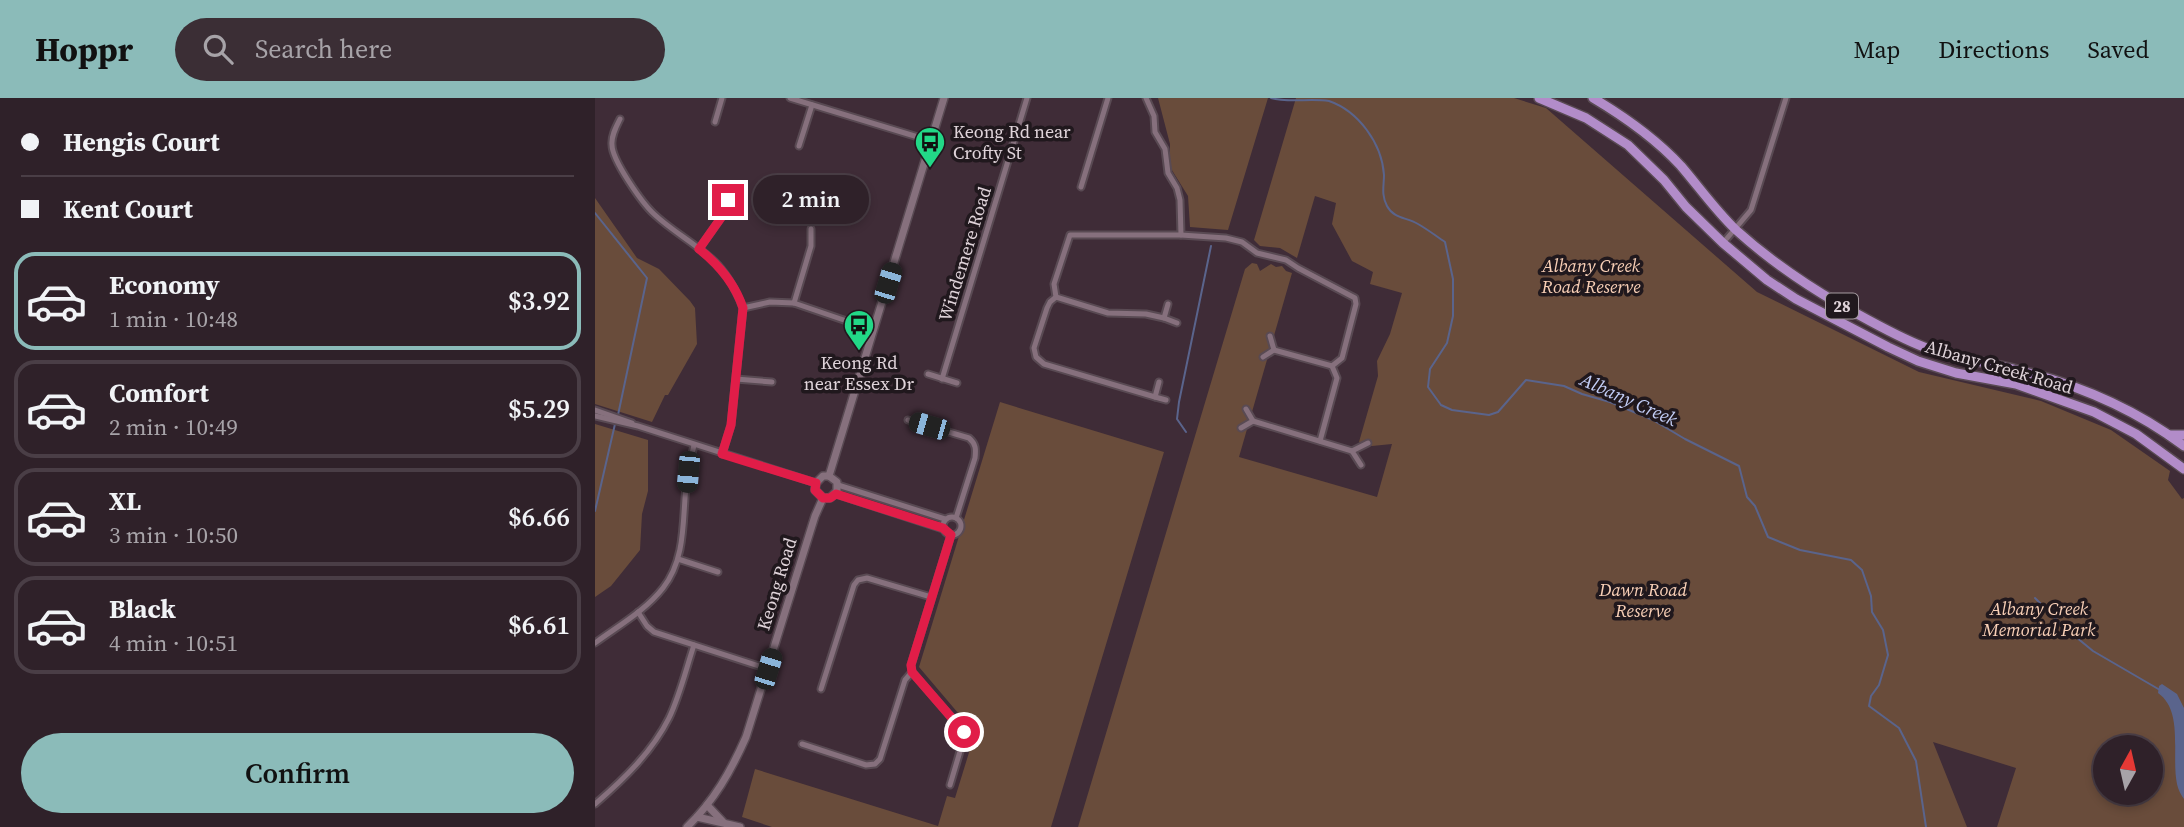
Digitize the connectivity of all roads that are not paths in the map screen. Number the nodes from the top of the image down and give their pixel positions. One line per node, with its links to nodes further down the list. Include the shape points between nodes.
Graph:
1 (722, 98): 12 (street)
2 (790, 98): 10 (street)
3 (944, 98): 13 (street)
4 (1027, 98): 35 (street, Windemere Road)
5 (1108, 98): 15 (street)
6 (1146, 98): 19 (street, via 1165,149 1168,173 1177,188)
7 (1539, 98): 20 (main road, Albany Creek Road / 28, via 1586,118 1628,145)
8 (1593, 98): 17 (main road, Albany Creek Road / 28, via 1655,141)
9 (1786, 98): 17 (street, via 1751,210)
10 (811, 104): 13 (street); 14 (street)
11 (620, 119): 21 (street, via 611,143 619,166 654,214)
12 (715, 122)
13 (931, 141): 28 (street)
14 (799, 146)
15 (1081, 187)
16 (728, 200): 21 (street)
17 (1735, 228): 20 (street); 48 (main road, Albany Creek Road / 28, via 1817,290 1912,341 2083,391)
18 (811, 229): 23 (street, via 811,246)
19 (1181, 235): 22 (street, via 1070,235 1054,284); 32 (street, via 1242,242 1257,253 1293,263 1355,298 1342,358)
20 (1723, 243): 57 (main road, Albany Creek Road / 28, via 1796,299 1888,347 1937,368 2016,384 2094,412 2136,434)
21 (699, 249): 25 (street, via 720,267)
22 (1056, 297): 26 (street, via 1108,313); 39 (street, via 1047,307 1034,348 1040,362)
23 (793, 303): 25 (street); 28 (street)
24 (1168, 304): 26 (street)
25 (743, 308): 34 (street)
26 (1164, 318): 27 (street)
27 (1177, 323)
28 (873, 330): 58 (street)
29 (1270, 336): 30 (street)
30 (1274, 350): 31 (street); 32 (street)
31 (1263, 357)
32 (1332, 366): 50 (street, via 1337,378)
33 (928, 374): 35 (street)
34 (736, 379): 36 (street); 55 (street, via 731,425)
35 (942, 379): 38 (street)
36 (772, 382)
37 (1160, 382): 39 (street)
38 (957, 383)
39 (1155, 397): 40 (street)
40 (1166, 400)
41 (1246, 409): 46 (street)
42 (595, 410): 44 (street)
43 (595, 416): 44 (street)
44 (606, 416): 52 (street)
45 (908, 420): 63 (street, via 974,443 975,458)
46 (1253, 421): 47 (street); 50 (street)
47 (1241, 428)
48 (2169, 435): 49 (main road); 53 (main road, Albany Creek Road / 28)
49 (2184, 435)
50 (1321, 441): 54 (street)
51 (1368, 443): 54 (street)
52 (694, 445): 55 (street); 67 (street)
53 (2184, 446)
54 (1352, 451): 56 (street)
55 (722, 454): 59 (street)
56 (1361, 465)
57 (2184, 469)
58 (829, 476): 59 (street); 60 (street)
59 (816, 483): 62 (street, via 815,490)
60 (838, 485): 61 (street); 64 (street)
61 (836, 494): 62 (street); 65 (street)
62 (823, 498): 73 (street, Keong Road)
63 (956, 518): 64 (street); 66 (street, via 960,530)
64 (945, 520): 65 (street)
65 (943, 528): 66 (street)
66 (951, 535): 69 (street)
67 (678, 559): 68 (street); 70 (street, via 664,587)
68 (718, 572)
69 (931, 597): 74 (street); 75 (street, via 867,578 858,580)
70 (638, 612): 71 (street); 72 (street, via 654,632)
71 (595, 643)
72 (694, 645): 73 (street); 78 (street, via 669,718 651,748)
73 (768, 669): 79 (street, Keong Road, via 732,769)
74 (912, 672): 76 (street, via 905,680 875,764); 77 (street, via 964,732)
75 (821, 689)
76 (802, 744)
77 (950, 785)
78 (595, 804)
79 (707, 805): 80 (street, Keong Road); 81 (street)
80 (697, 817): 81 (street); 82 (street, Keong Road)
81 (723, 822): 83 (street)
82 (687, 827)
83 (740, 827)

